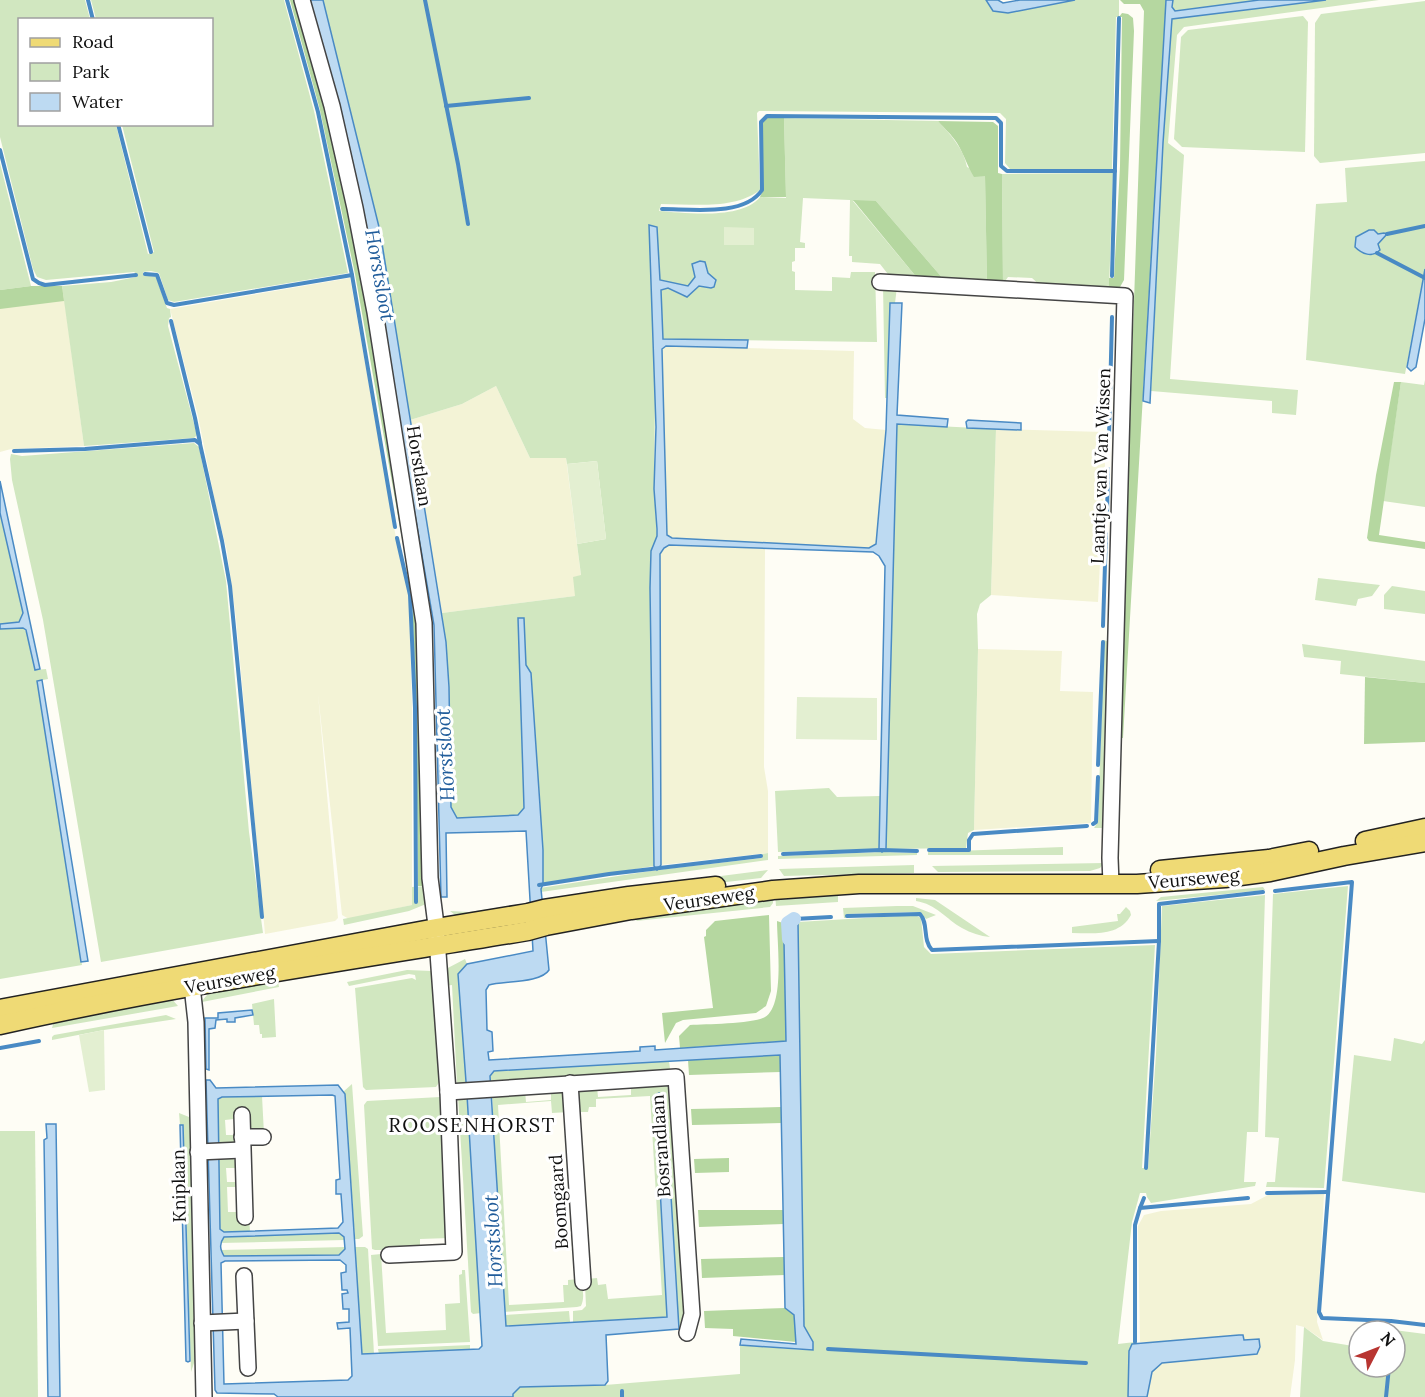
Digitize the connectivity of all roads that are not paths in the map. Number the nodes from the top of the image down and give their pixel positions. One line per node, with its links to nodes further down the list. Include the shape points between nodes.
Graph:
1 (302, 0): 7 (street, Horstlaan, via 355,208 424,623 430,878)
2 (880, 282): 6 (street, Laantje van Van Wissen, via 1125,296)
3 (1425, 828): 5 (main road, Veurseweg, via 1269,859)
4 (1425, 842): 5 (main road, Veurseweg, via 1225,878)
5 (1136, 879): 6 (main road, Veurseweg)
6 (1111, 880): 7 (main road, Veurseweg, via 819,878 690,889)
7 (436, 937): 8 (main road, Veurseweg); 12 (street, Horstlaan)
8 (191, 981): 9 (main road, Veurseweg); 10 (main road, Veurseweg); 16 (street, Kniplaan)
9 (0, 1009)
10 (0, 1025)
11 (570, 1083): 12 (street, Bosrandlaan); 20 (street, Boomgaard); 23 (street, Bosrandlaan, via 676,1077 692,1314)
12 (454, 1091): 18 (street, Horstlaan, via 454,1252)
13 (242, 1115): 15 (street)
14 (263, 1137): 15 (street)
15 (242, 1144): 16 (street, via 222,1151); 17 (street)
16 (201, 1152): 22 (street, Kniplaan)
17 (245, 1217)
18 (389, 1255)
19 (244, 1276): 21 (street)
20 (583, 1282)
21 (246, 1321): 22 (street); 24 (street)
22 (205, 1323): 25 (street, Kniplaan)
23 (687, 1333)
24 (248, 1368)
25 (204, 1397)

